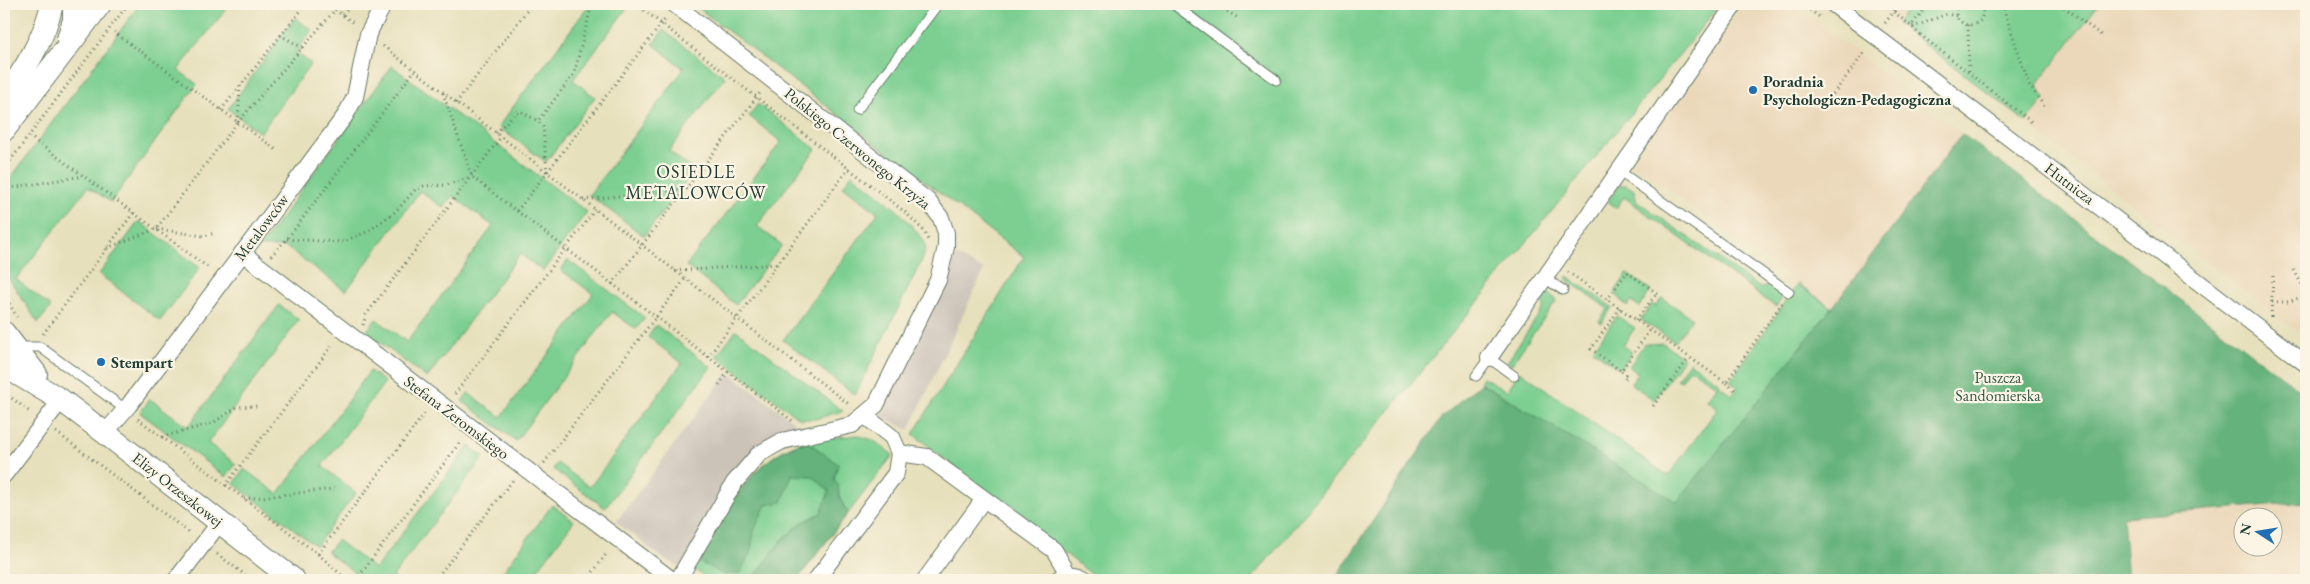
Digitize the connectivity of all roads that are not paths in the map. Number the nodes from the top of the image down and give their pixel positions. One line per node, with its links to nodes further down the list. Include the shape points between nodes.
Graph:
1 (52, 4): 12 (street, via 42,38 27,67)
2 (74, 4): 10 (street, via 74,20)
3 (100, 4): 10 (street)
4 (384, 4): 16 (street, Metalowców, via 368,34 355,97 345,116)
5 (675, 4): 27 (street, Polskiego Czerwonego Krzyża, via 928,200 941,218 946,247 938,280 876,405)
6 (938, 4): 13 (lane)
7 (1173, 4): 11 (lane)
8 (1734, 4): 15 (street)
9 (1833, 4): 22 (street, Hutnicza)
10 (64, 50): 14 (street)
11 (1276, 80)
12 (4, 98)
13 (857, 110)
14 (4, 130)
15 (1619, 171): 17 (street); 19 (lane)
16 (242, 253): 26 (street, Metalowców); 36 (street, Stefana Żeromskiego)
17 (1544, 278): 18 (lane); 21 (street)
18 (1563, 290)
19 (1789, 292)
20 (7, 346): 25 (street, Elizy Orzeszkowej); 26 (lane, via 40,347)
21 (1489, 358): 23 (lane); 24 (lane)
22 (2306, 364)
23 (1476, 376)
24 (1514, 376)
25 (61, 400): 28 (street, Elizy Orzeszkowej); 30 (street)
26 (125, 409): 28 (street, Metalowców)
27 (865, 416): 29 (street, via 892,437); 37 (street, Polskiego Czerwonego Krzyża, via 852,425 782,440 759,454 734,483)
28 (105, 433): 32 (street, Elizy Orzeszkowej)
29 (899, 453): 31 (street, via 927,457); 38 (street, via 896,473)
30 (4, 474)
31 (984, 498): 33 (street, via 1054,550); 39 (street)
32 (220, 522): 34 (street); 35 (street, Elizy Orzeszkowej)
33 (1063, 577): 40 (street, via 1075,574)
34 (176, 580)
35 (294, 580)
36 (672, 580)
37 (678, 580)
38 (816, 580)
39 (925, 580)
40 (1086, 580)

